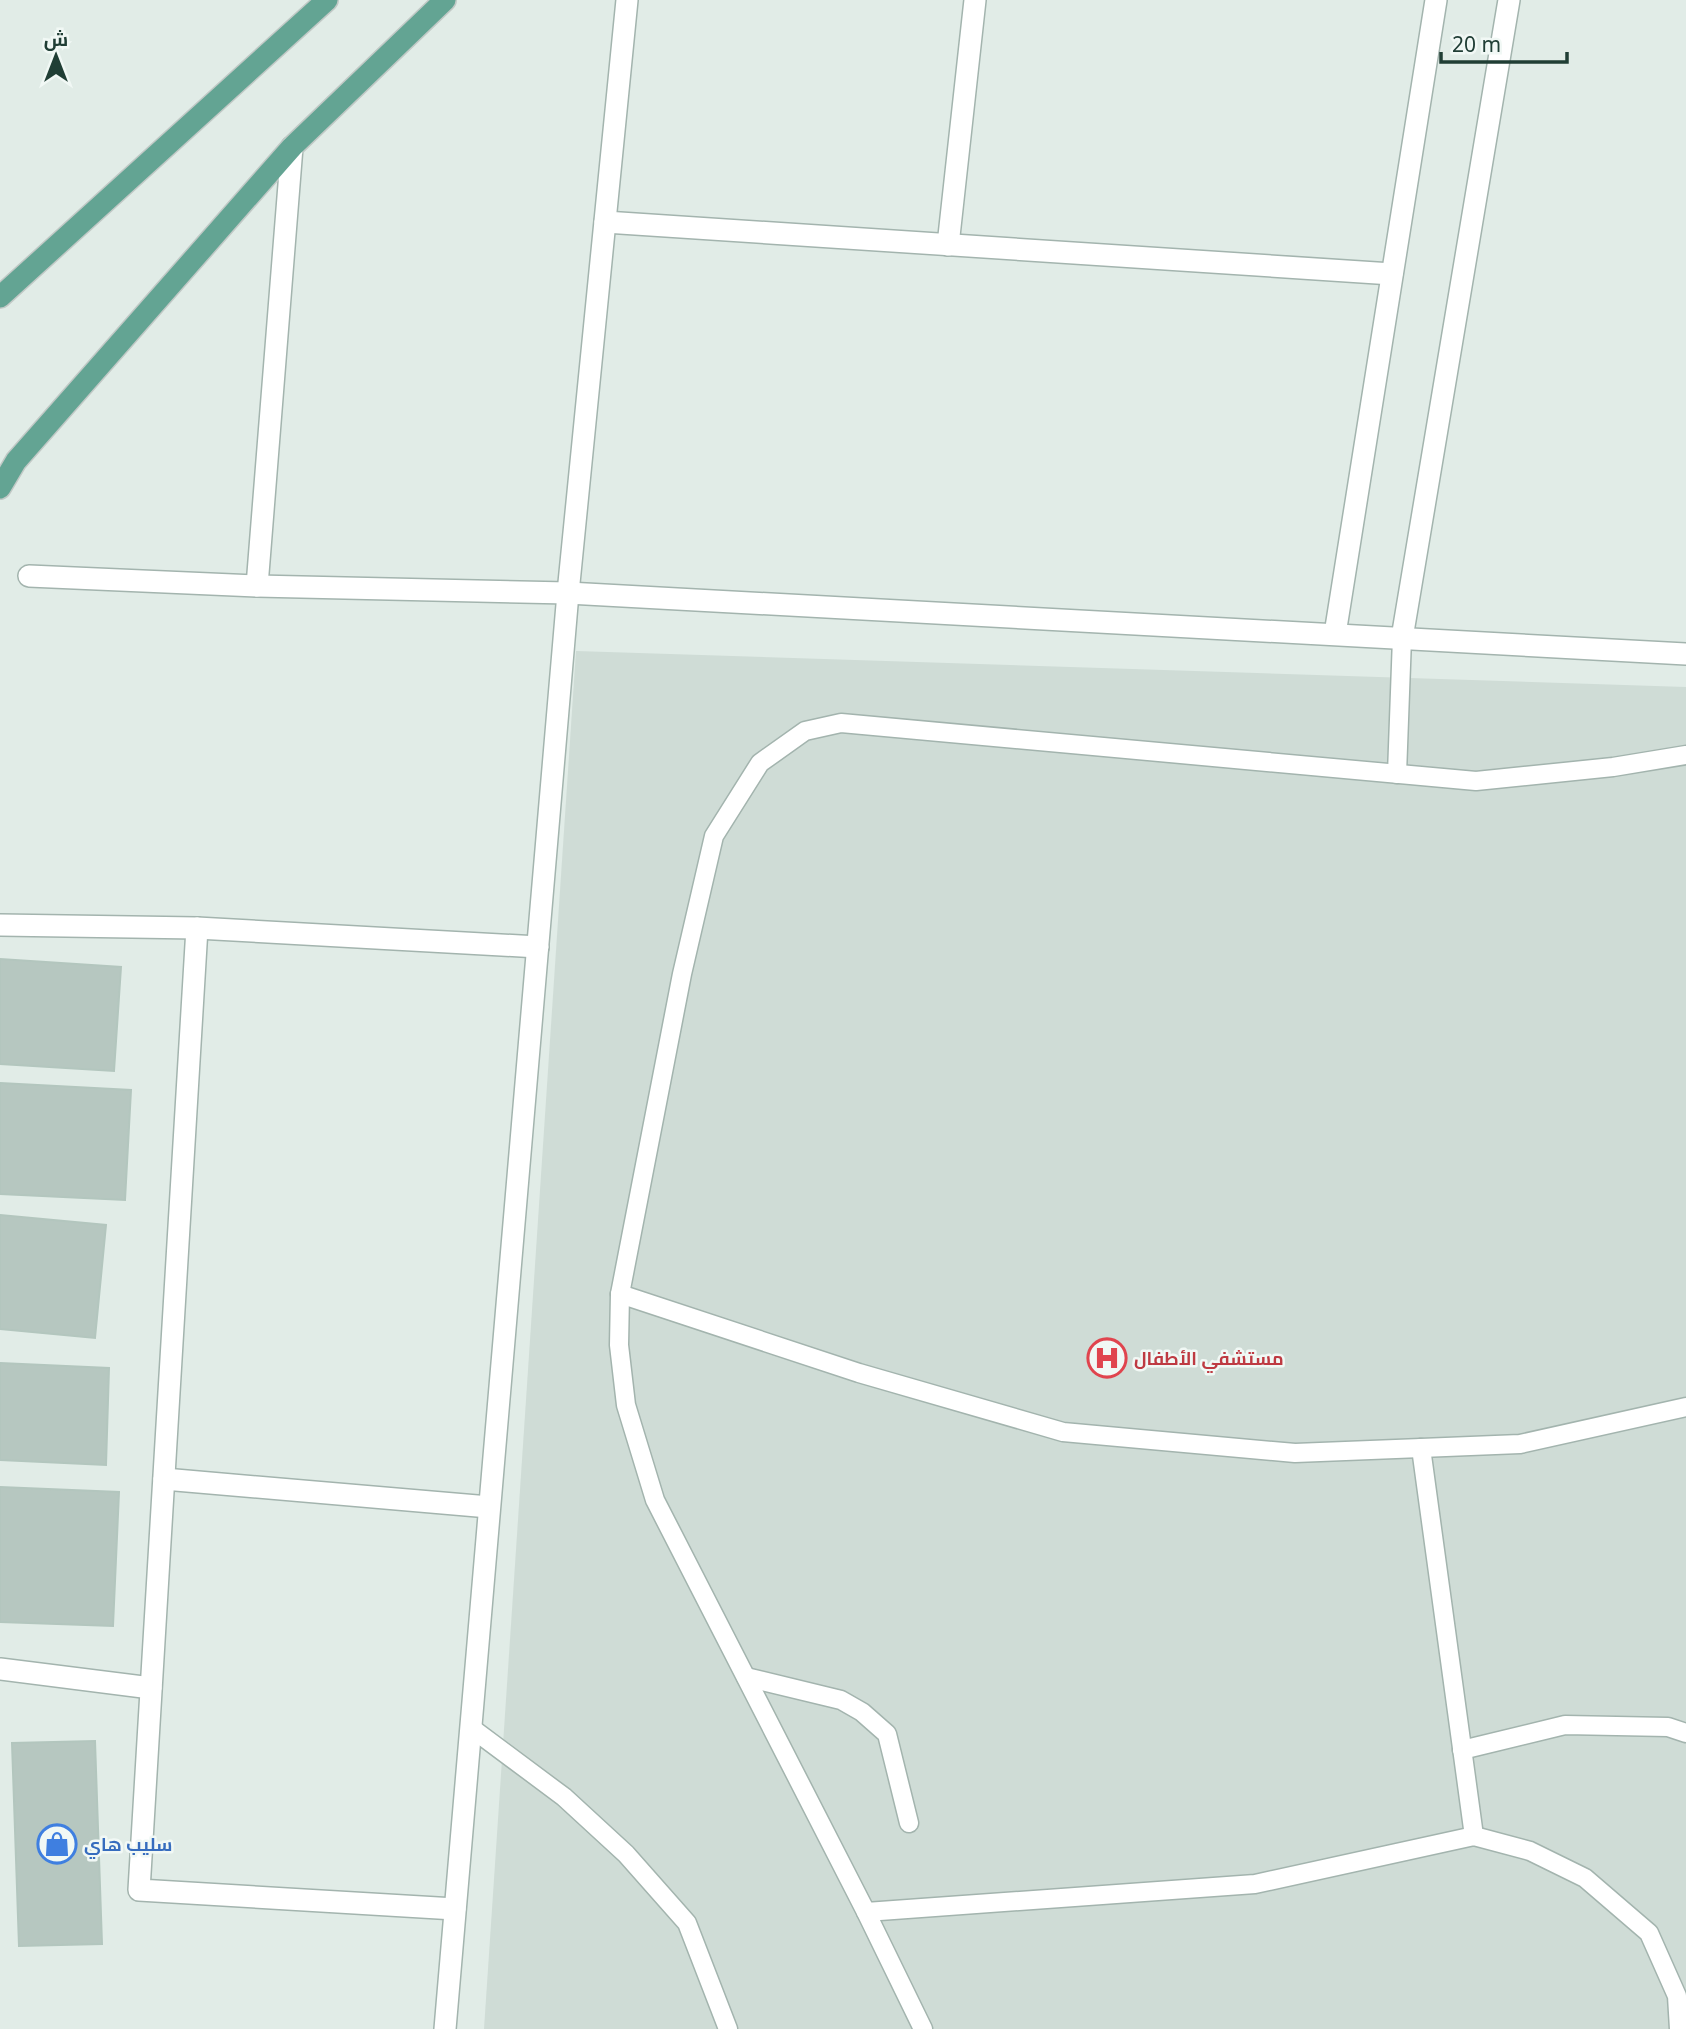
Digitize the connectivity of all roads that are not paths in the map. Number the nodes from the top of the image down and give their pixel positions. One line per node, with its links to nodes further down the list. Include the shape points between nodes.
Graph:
1 (327, 0): 11 (main road)
2 (445, 0): 7 (main road)
3 (628, 0): 8 (street)
4 (975, 0): 9 (street)
5 (1436, 0): 10 (street)
6 (1509, 0): 18 (street)
7 (292, 147): 12 (main road); 15 (street)
8 (605, 222): 9 (street); 16 (street)
9 (948, 245): 10 (street)
10 (1392, 274): 17 (street)
11 (3, 291)
12 (8, 461): 13 (main road)
13 (0, 488)
14 (29, 576): 15 (street)
15 (257, 586): 16 (street)
16 (568, 593): 17 (street); 24 (street)
17 (1335, 634): 18 (street)
18 (1402, 638): 19 (street); 21 (lane)
19 (1686, 654)
20 (1686, 755): 21 (lane, via 1476,781)
21 (1397, 774): 25 (lane, via 841,723 805,731 760,763 714,836 682,974)
22 (0, 925): 23 (street)
23 (197, 928): 24 (street); 28 (street)
24 (538, 947): 29 (street)
25 (621, 1294): 27 (lane, via 859,1373 1063,1432 1295,1453); 31 (lane, via 619,1345 626,1405 655,1500)
26 (1686, 1407): 27 (lane, via 1520,1444)
27 (1421, 1448): 35 (lane)
28 (164, 1479): 29 (street); 32 (street)
29 (489, 1507): 33 (street)
30 (0, 1668): 32 (street)
31 (746, 1677): 36 (lane, via 841,1700 887,1734); 39 (lane)
32 (152, 1688): 38 (street, via 139,1890)
33 (470, 1727): 38 (street); 41 (lane, via 564,1797 626,1854 688,1923)
34 (1686, 1733): 35 (lane, via 1668,1727 1565,1724)
35 (1462, 1750): 37 (lane)
36 (909, 1823)
37 (1474, 1836): 39 (lane, via 1255,1884); 43 (lane, via 1530,1851 1586,1878 1649,1933 1677,1996)
38 (455, 1909): 40 (street)
39 (866, 1912): 42 (lane)
40 (444, 2029)
41 (728, 2029)
42 (923, 2029)
43 (1679, 2029)

